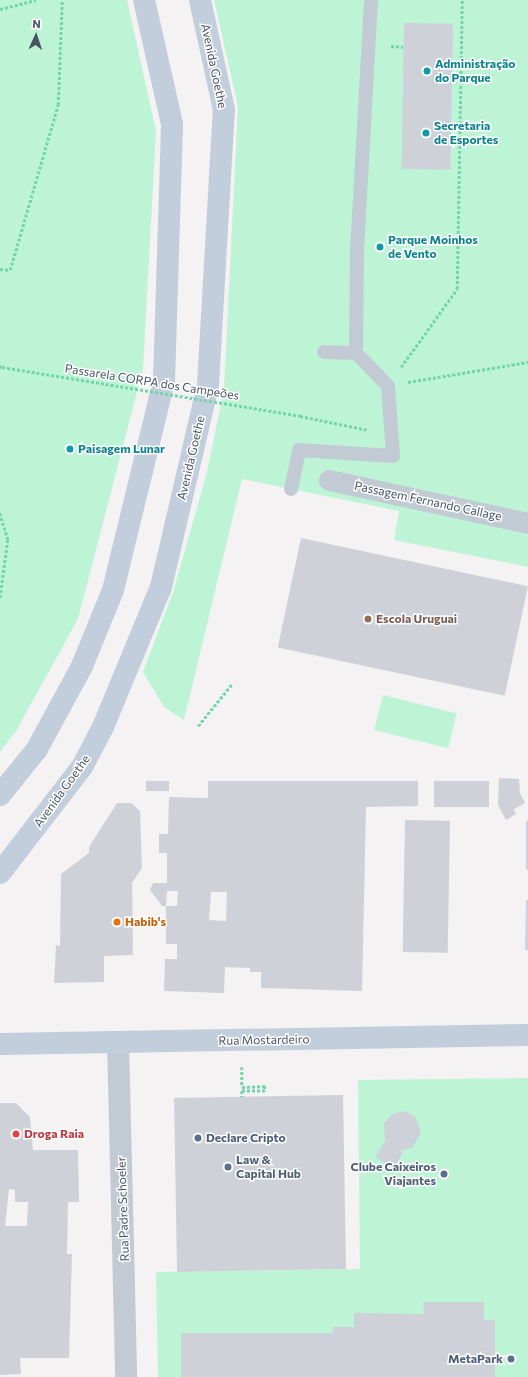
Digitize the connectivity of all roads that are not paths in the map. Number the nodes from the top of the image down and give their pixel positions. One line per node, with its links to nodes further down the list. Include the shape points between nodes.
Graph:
1 (144, 0): 9 (main road, via 172,124 164,380 113,590 82,666 37,749)
2 (200, 0): 10 (main road, Avenida Goethe, via 224,110 206,393 161,587 103,727 82,767)
3 (370, 0): 5 (lane, via 357,251)
4 (324, 352): 5 (lane)
5 (356, 353): 7 (lane, via 388,386 393,456 299,450)
6 (329, 480): 8 (street, Passagem Fernando Callage)
7 (291, 489)
8 (528, 522)
9 (0, 795)
10 (0, 873)
11 (528, 1035): 12 (main road, Rua Mostardeiro)
12 (118, 1042): 13 (main road, Rua Mostardeiro); 14 (street, Rua Padre Schoeler)
13 (0, 1044)
14 (126, 1377)

